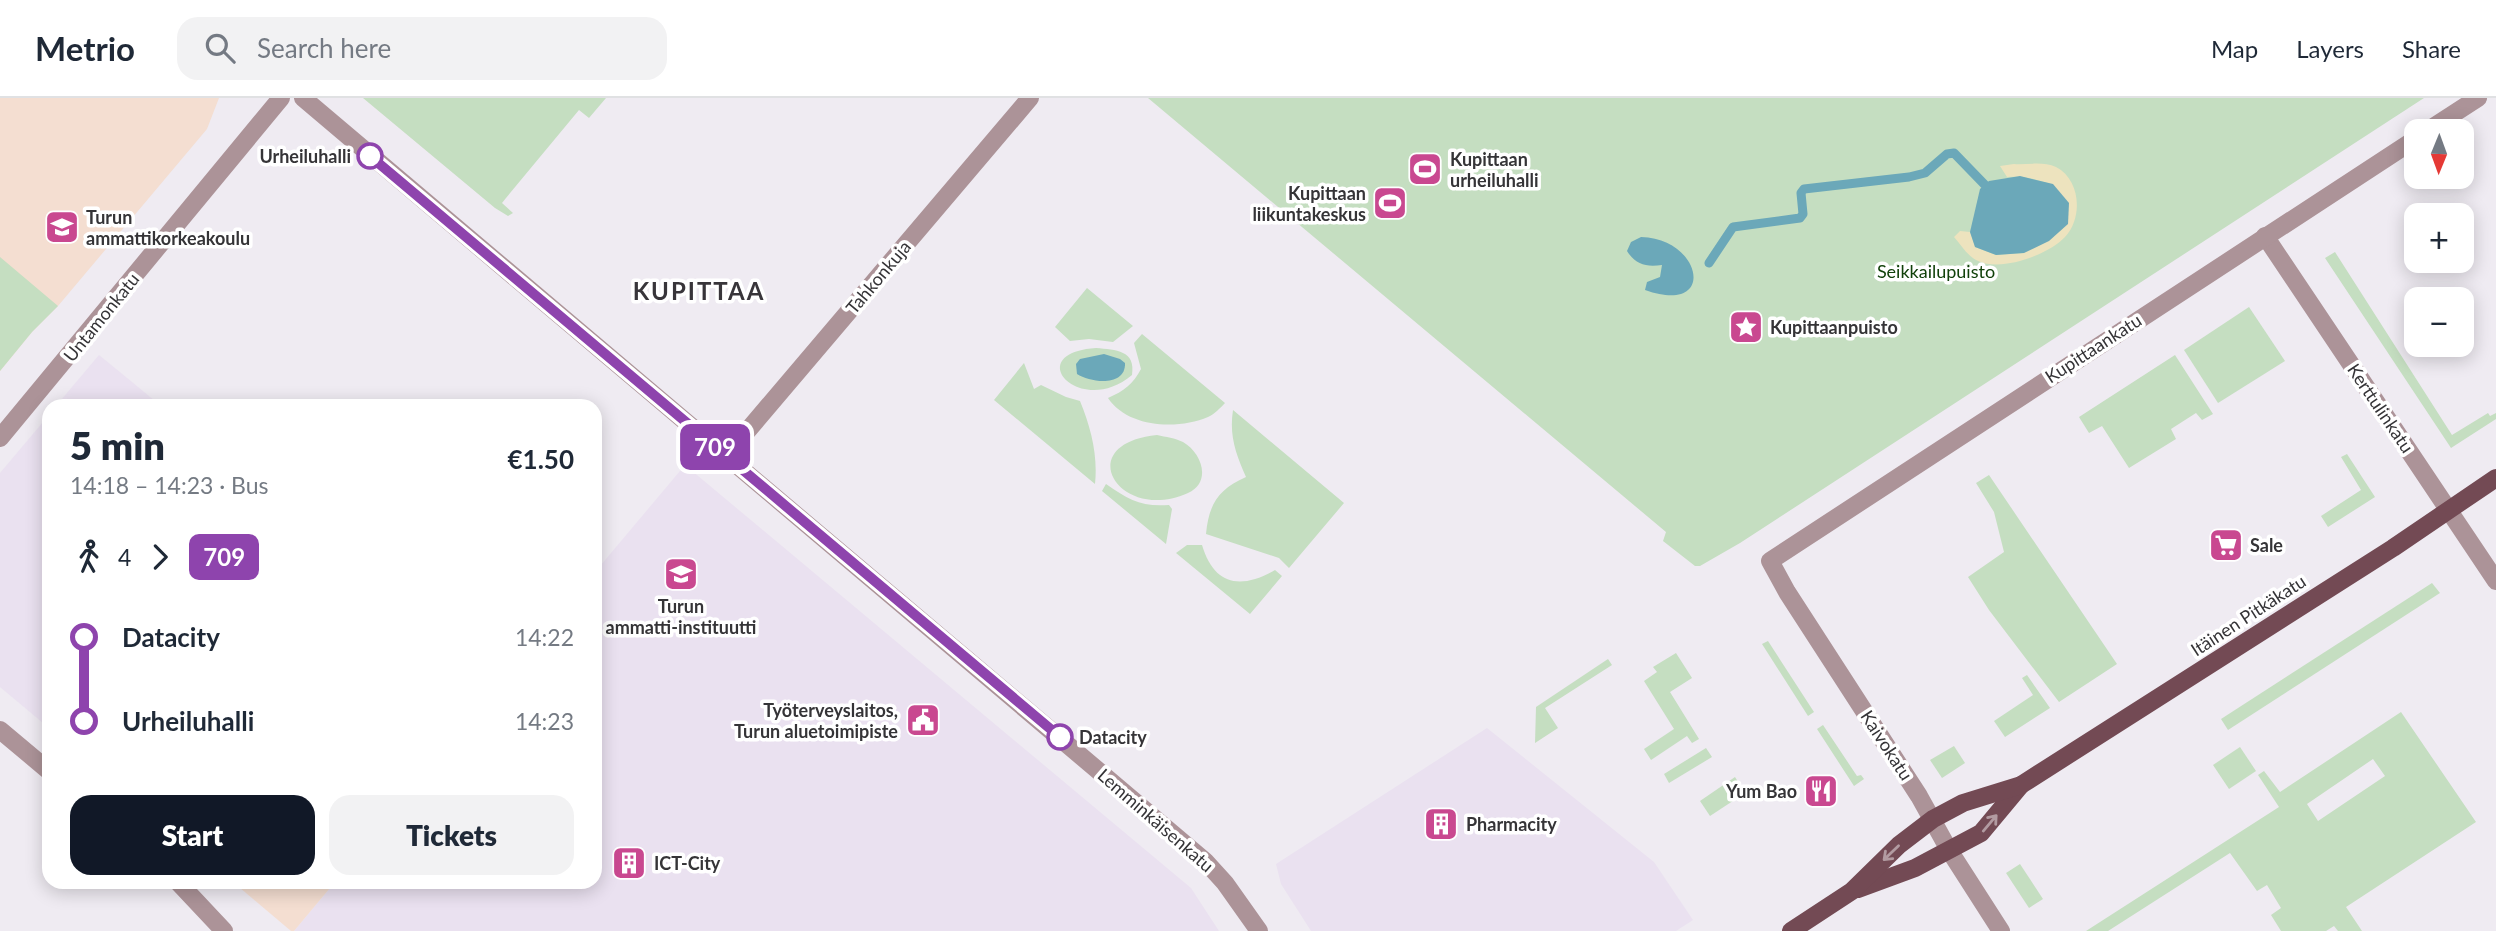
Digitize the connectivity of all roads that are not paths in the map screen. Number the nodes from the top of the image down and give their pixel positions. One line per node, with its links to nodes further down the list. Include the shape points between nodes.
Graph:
1 (281, 98): 8 (street, Untamonkatu)
2 (303, 98): 9 (street, Lemminkäisenkatu)
3 (1030, 98): 9 (street, Tahkonkuja)
4 (2478, 98): 5 (street)
5 (2446, 119)
6 (2404, 146): 7 (street, Kupittaankatu)
7 (2265, 236): 11 (street, Kerttulinkatu); 12 (street, Kupittaankatu)
8 (0, 438)
9 (726, 456): 22 (street, Lemminkäisenkatu, via 1205,861)
10 (2496, 478): 11 (main road, Itäinen Pitkäkatu)
11 (2449, 510): 13 (street, Kerttulinkatu); 16 (main road, Itäinen Pitkäkatu)
12 (1770, 561): 17 (street, Kaivokatu)
13 (2496, 580)
14 (0, 730): 15 (street)
15 (42, 765)
16 (2021, 785): 17 (main road, Itäinen Pitkäkatu, via 1963,803); 18 (main road, Itäinen Pitkäkatu, one-way to 16, via 1981,833)
17 (1933, 819): 18 (street, Kaivokatu); 20 (main road, Itäinen Pitkäkatu, one-way to 20)
18 (1950, 849): 20 (main road, Itäinen Pitkäkatu, via 1915,868); 24 (street, Kaivokatu)
19 (185, 889): 21 (street)
20 (1852, 891): 23 (main road, Itäinen Pitkäkatu)
21 (224, 931)
22 (1259, 931)
23 (1791, 931)
24 (2001, 931)

